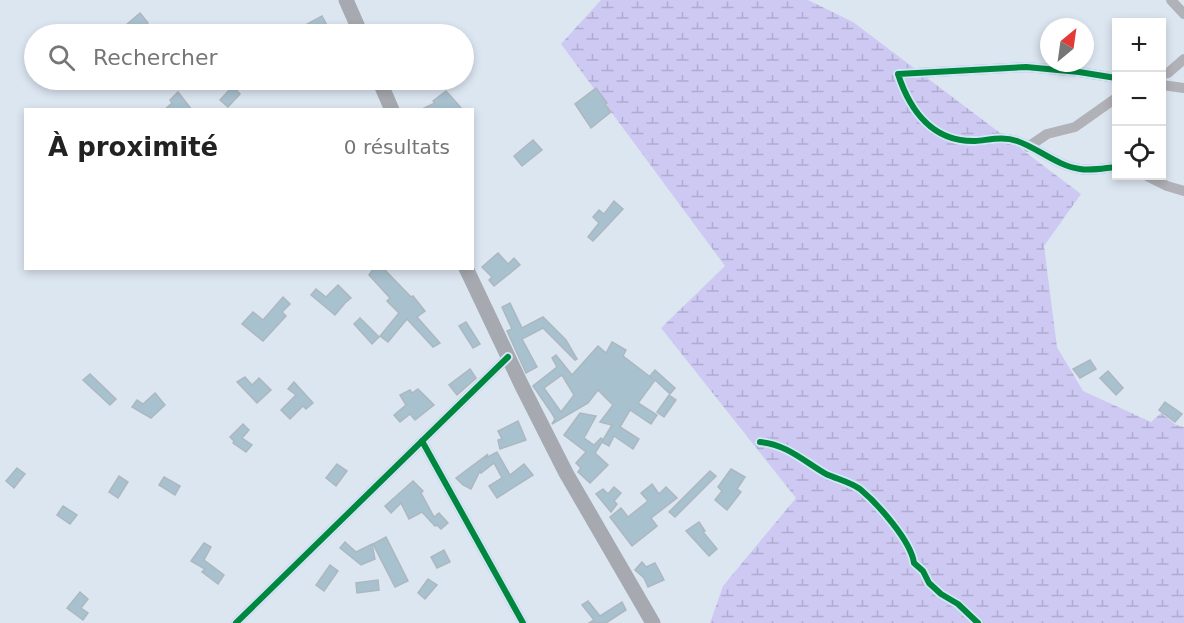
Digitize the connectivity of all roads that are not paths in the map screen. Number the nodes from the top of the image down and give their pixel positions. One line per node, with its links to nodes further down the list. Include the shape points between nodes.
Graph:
1 (346, 0): 4 (main road)
2 (1171, 0): 3 (street)
3 (1184, 14)
4 (357, 24)
5 (1184, 59): 6 (street)
6 (1166, 73)
7 (1112, 77): 13 (street, via 1026,67 898,74 920,118 936,130 959,140 999,138)
8 (1166, 86): 9 (street)
9 (1184, 88)
10 (383, 90): 12 (main road)
11 (1112, 101): 13 (street, via 1075,127 1047,134)
12 (391, 108)
13 (1028, 147): 14 (street, via 1079,170)
14 (1112, 166)
15 (1155, 180): 16 (street)
16 (1184, 191)
17 (467, 270): 18 (main road)
18 (508, 357): 19 (street); 23 (main road, via 566,473)
19 (422, 441): 21 (street); 22 (street)
20 (760, 442): 24 (street, via 782,447 861,490 896,529 929,583)
21 (236, 623)
22 (523, 623)
23 (653, 623)
24 (978, 623)

